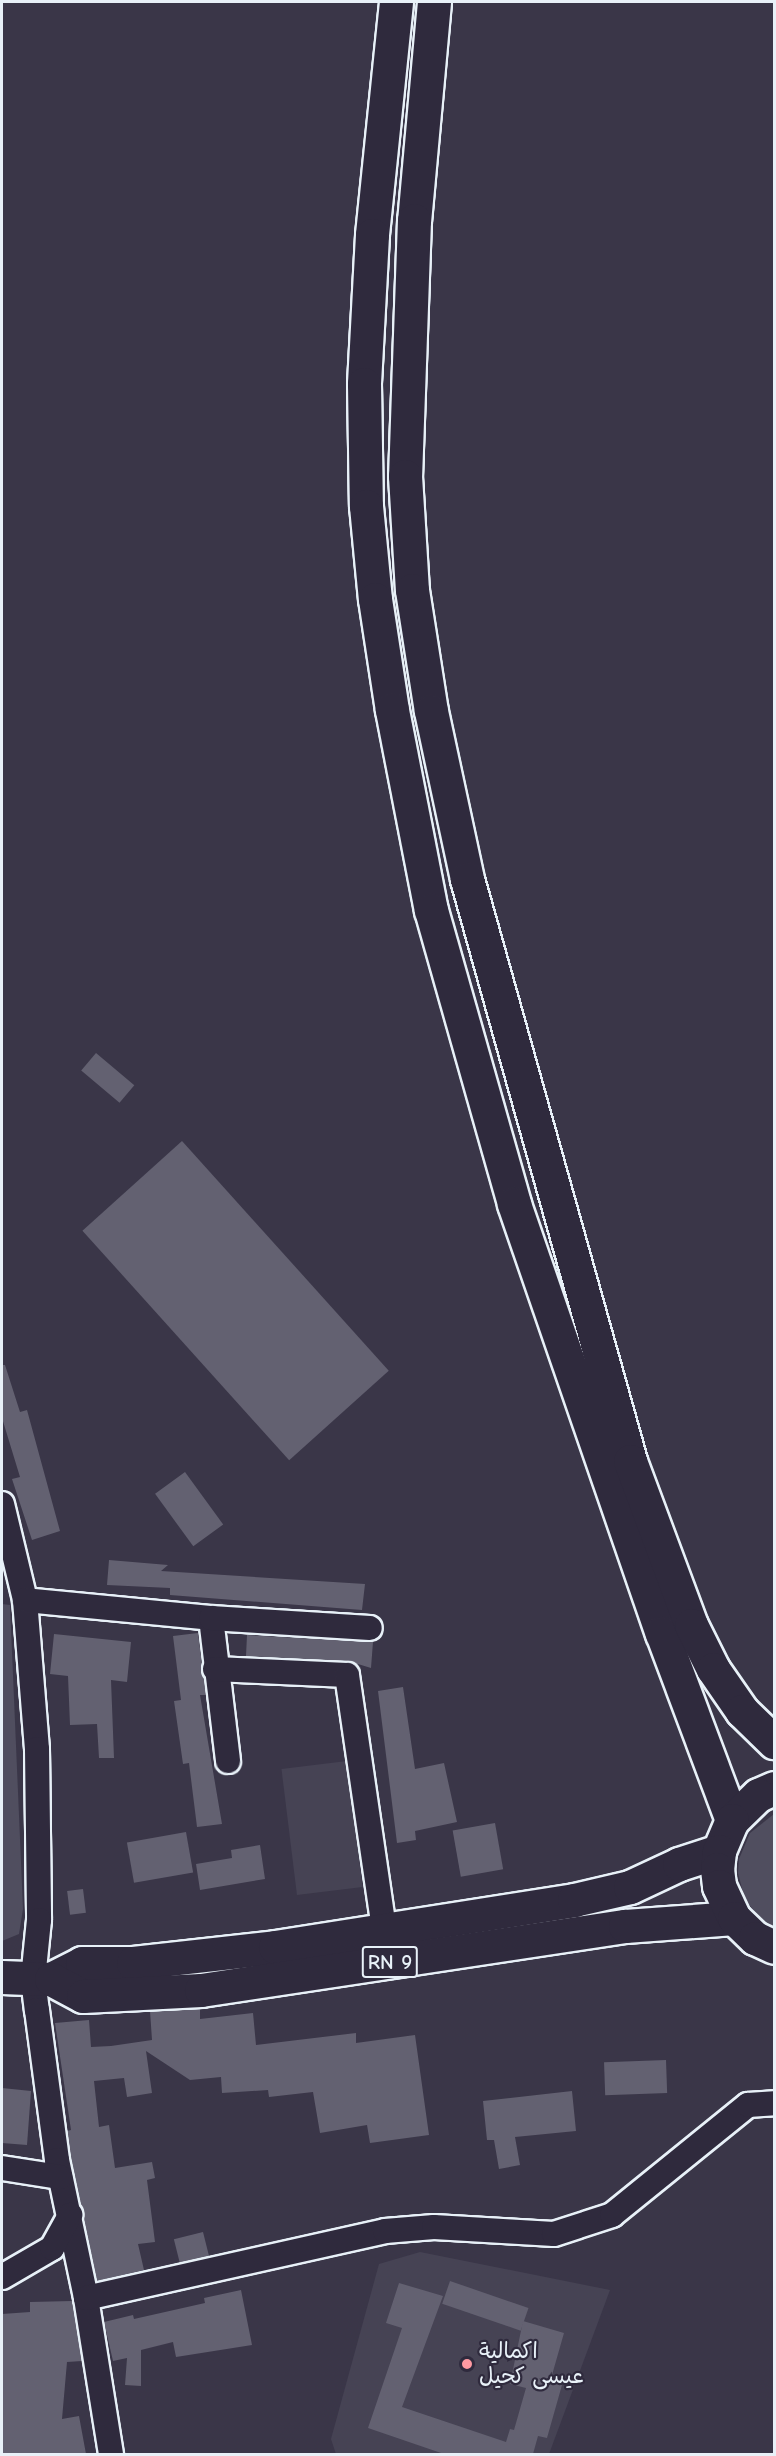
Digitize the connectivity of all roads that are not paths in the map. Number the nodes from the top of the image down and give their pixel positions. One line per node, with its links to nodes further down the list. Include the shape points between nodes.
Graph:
1 (396, 2): 11 (main road, via 372,235 364,384 366,506 392,710 431,910 514,1204 662,1633)
2 (434, 2): 8 (main road, via 414,220 405,465 412,590 431,711 467,879 630,1461 691,1624 713,1669 742,1711)
3 (2, 1504): 4 (street)
4 (25, 1600): 5 (street); 16 (street, via 37,1749 39,1920)
5 (211, 1618): 6 (street); 7 (street)
6 (370, 1628)
7 (215, 1669): 9 (street); 14 (street, via 347,1675)
8 (774, 1742)
9 (228, 1761)
10 (774, 1788): 11 (main road, via 758,1796)
11 (732, 1820): 12 (main road)
12 (719, 1851): 13 (main road, via 719,1886); 14 (main road, RN 9, via 680,1863 630,1887 574,1900)
13 (734, 1918): 15 (main road, via 755,1938); 16 (main road, RN 9, via 625,1926 201,1990 83,1996)
14 (384, 1930): 16 (main road, RN 9, via 156,1960 82,1964)
15 (774, 1947)
16 (28, 1978): 20 (street)
17 (774, 2103): 23 (street, via 748,2105 612,2215 554,2234 434,2227 385,2231)
18 (2, 2151): 20 (street)
19 (2, 2168): 20 (street)
20 (58, 2168): 21 (street)
21 (70, 2215): 22 (street, via 52,2248); 23 (street)
22 (2, 2277)
23 (86, 2298): 24 (street)
24 (111, 2454)

